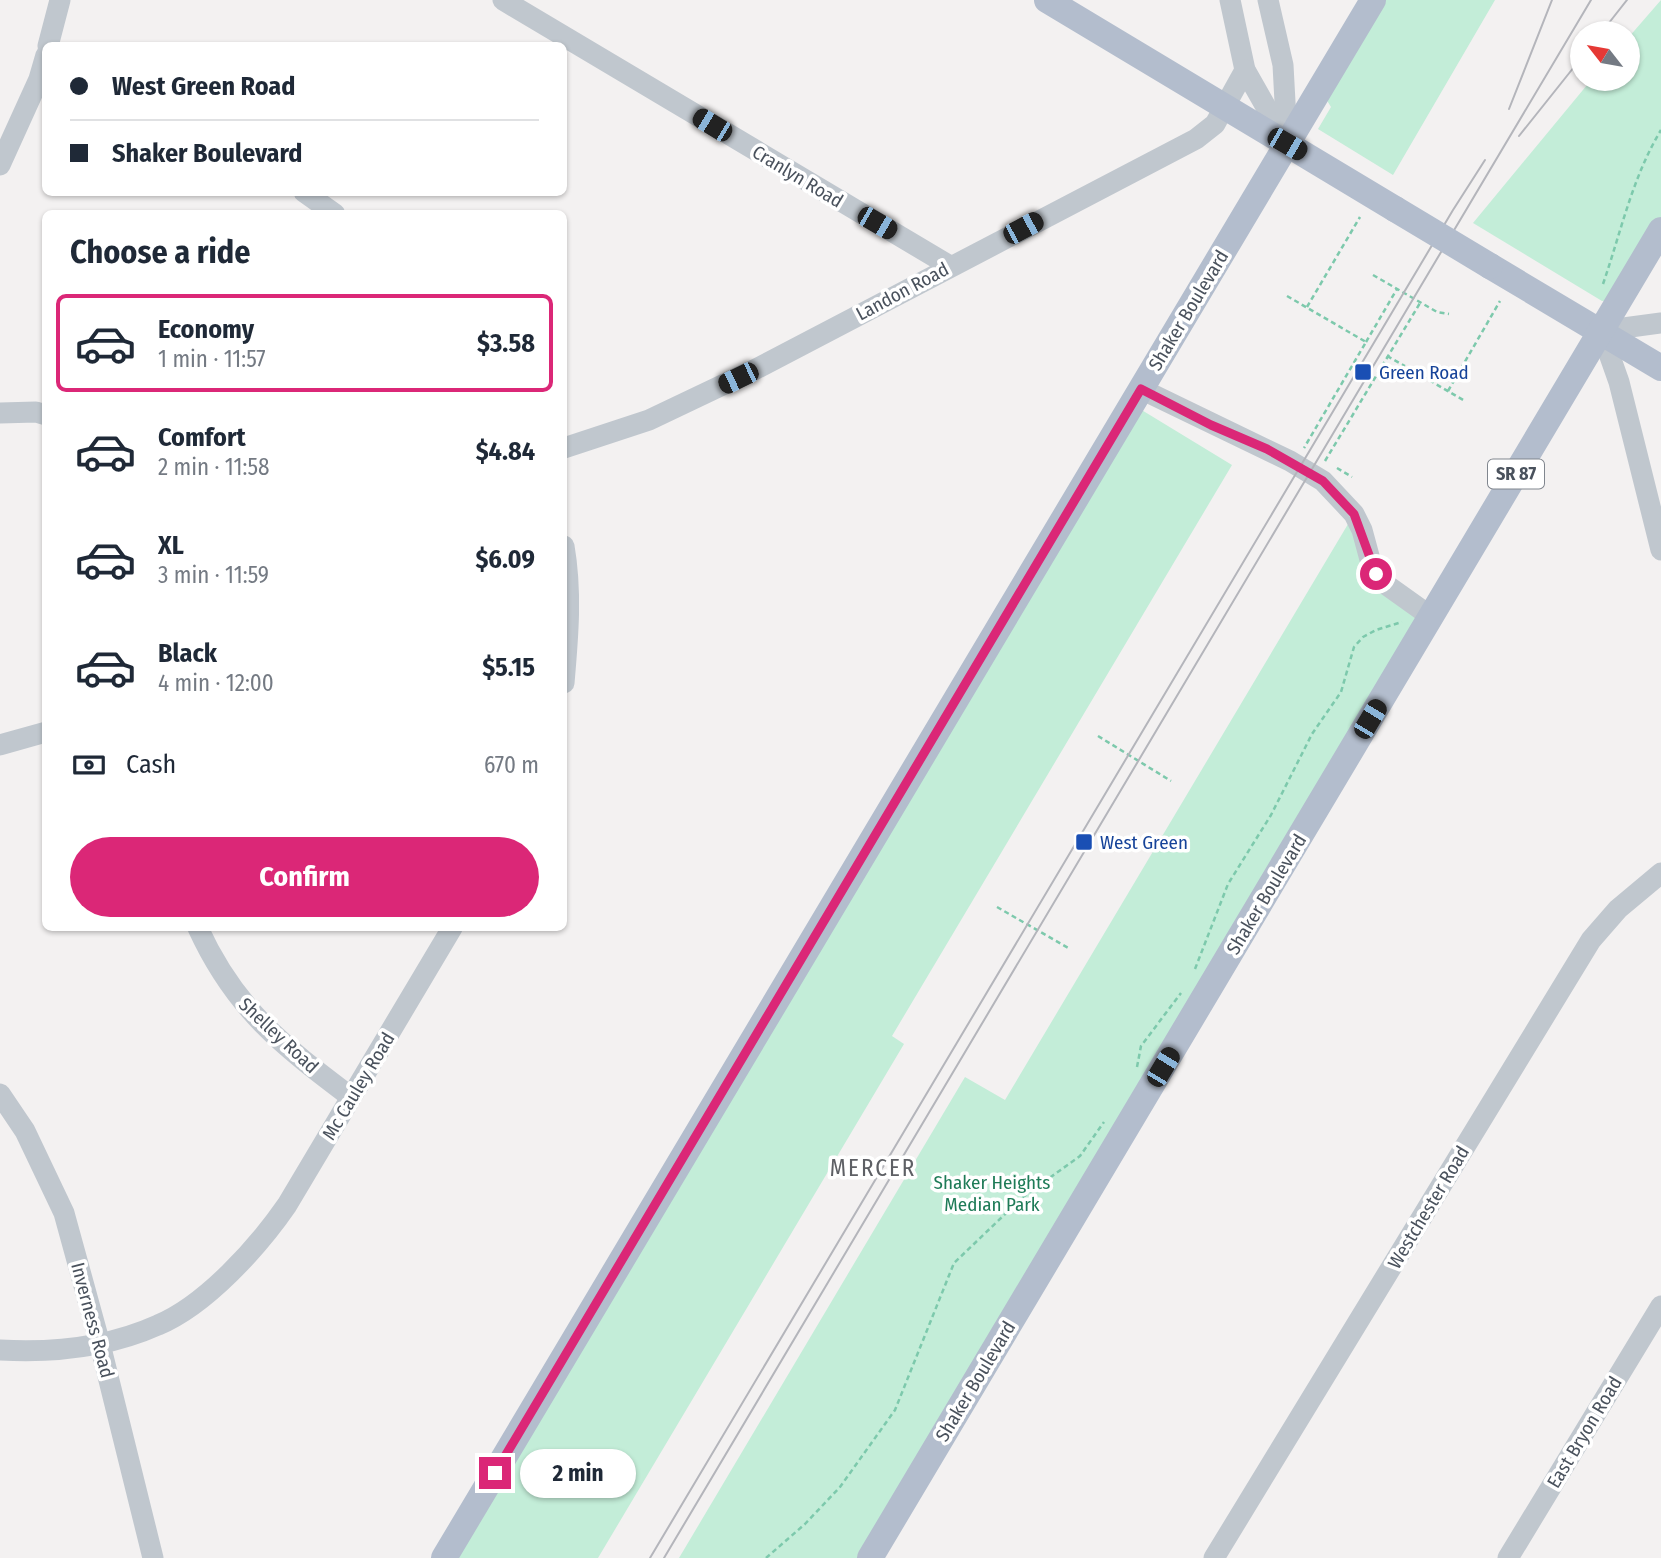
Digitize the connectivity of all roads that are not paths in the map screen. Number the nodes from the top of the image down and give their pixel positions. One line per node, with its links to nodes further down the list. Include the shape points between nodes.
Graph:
1 (60, 0): 7 (street)
2 (502, 0): 16 (street, Cranlyn Road)
3 (1047, 0): 10 (main road)
4 (1230, 0): 8 (street)
5 (1268, 0): 11 (street, via 1283,65)
6 (1373, 0): 11 (main road, Shaker Boulevard)
7 (49, 42)
8 (1245, 70): 10 (street, Landon Road); 11 (street)
9 (42, 80): 12 (street)
10 (1225, 108): 11 (main road); 16 (street, Landon Road, via 1206,133)
11 (1287, 144): 18 (main road, bridge, via 1368,207 1507,291); 20 (main road, Shaker Boulevard)
12 (0, 165)
13 (310, 196): 14 (street)
14 (329, 210)
15 (1661, 230): 18 (main road, Shaker Boulevard / SR 87)
16 (950, 266): 23 (street, Landon Road, via 649,420)
17 (1661, 323): 18 (street)
18 (1601, 331): 19 (main road); 24 (street, via 1621,390); 26 (main road, Shaker Boulevard / SR 87)
19 (1661, 368)
20 (1141, 389): 26 (street, via 1323,481 1354,514 1381,581); 39 (main road, Shaker Boulevard)
21 (0, 413): 22 (street)
22 (42, 414)
23 (567, 447)
24 (1661, 550)
25 (567, 563): 27 (street)
26 (1420, 616): 40 (main road, Shaker Boulevard / SR 87)
27 (567, 650)
28 (42, 733): 29 (street)
29 (0, 745)
30 (1661, 873): 41 (street, Westchester Road, via 1618,909 1591,940)
31 (199, 931): 34 (street, Shelley Road, via 244,1005 293,1053)
32 (450, 931): 34 (street, Mc Cauley Road)
33 (0, 1094): 36 (street, Inverness Road, via 25,1131 64,1213)
34 (351, 1097): 36 (street, Mc Cauley Road, via 261,1242 206,1294 160,1325)
35 (1661, 1306): 42 (street, East Bryon Road)
36 (100, 1344): 37 (street, Mc Cauley Road, via 38,1352); 38 (street, Inverness Road)
37 (0, 1350)
38 (153, 1558)
39 (444, 1558)
40 (870, 1558)
41 (1214, 1558)
42 (1508, 1558)

